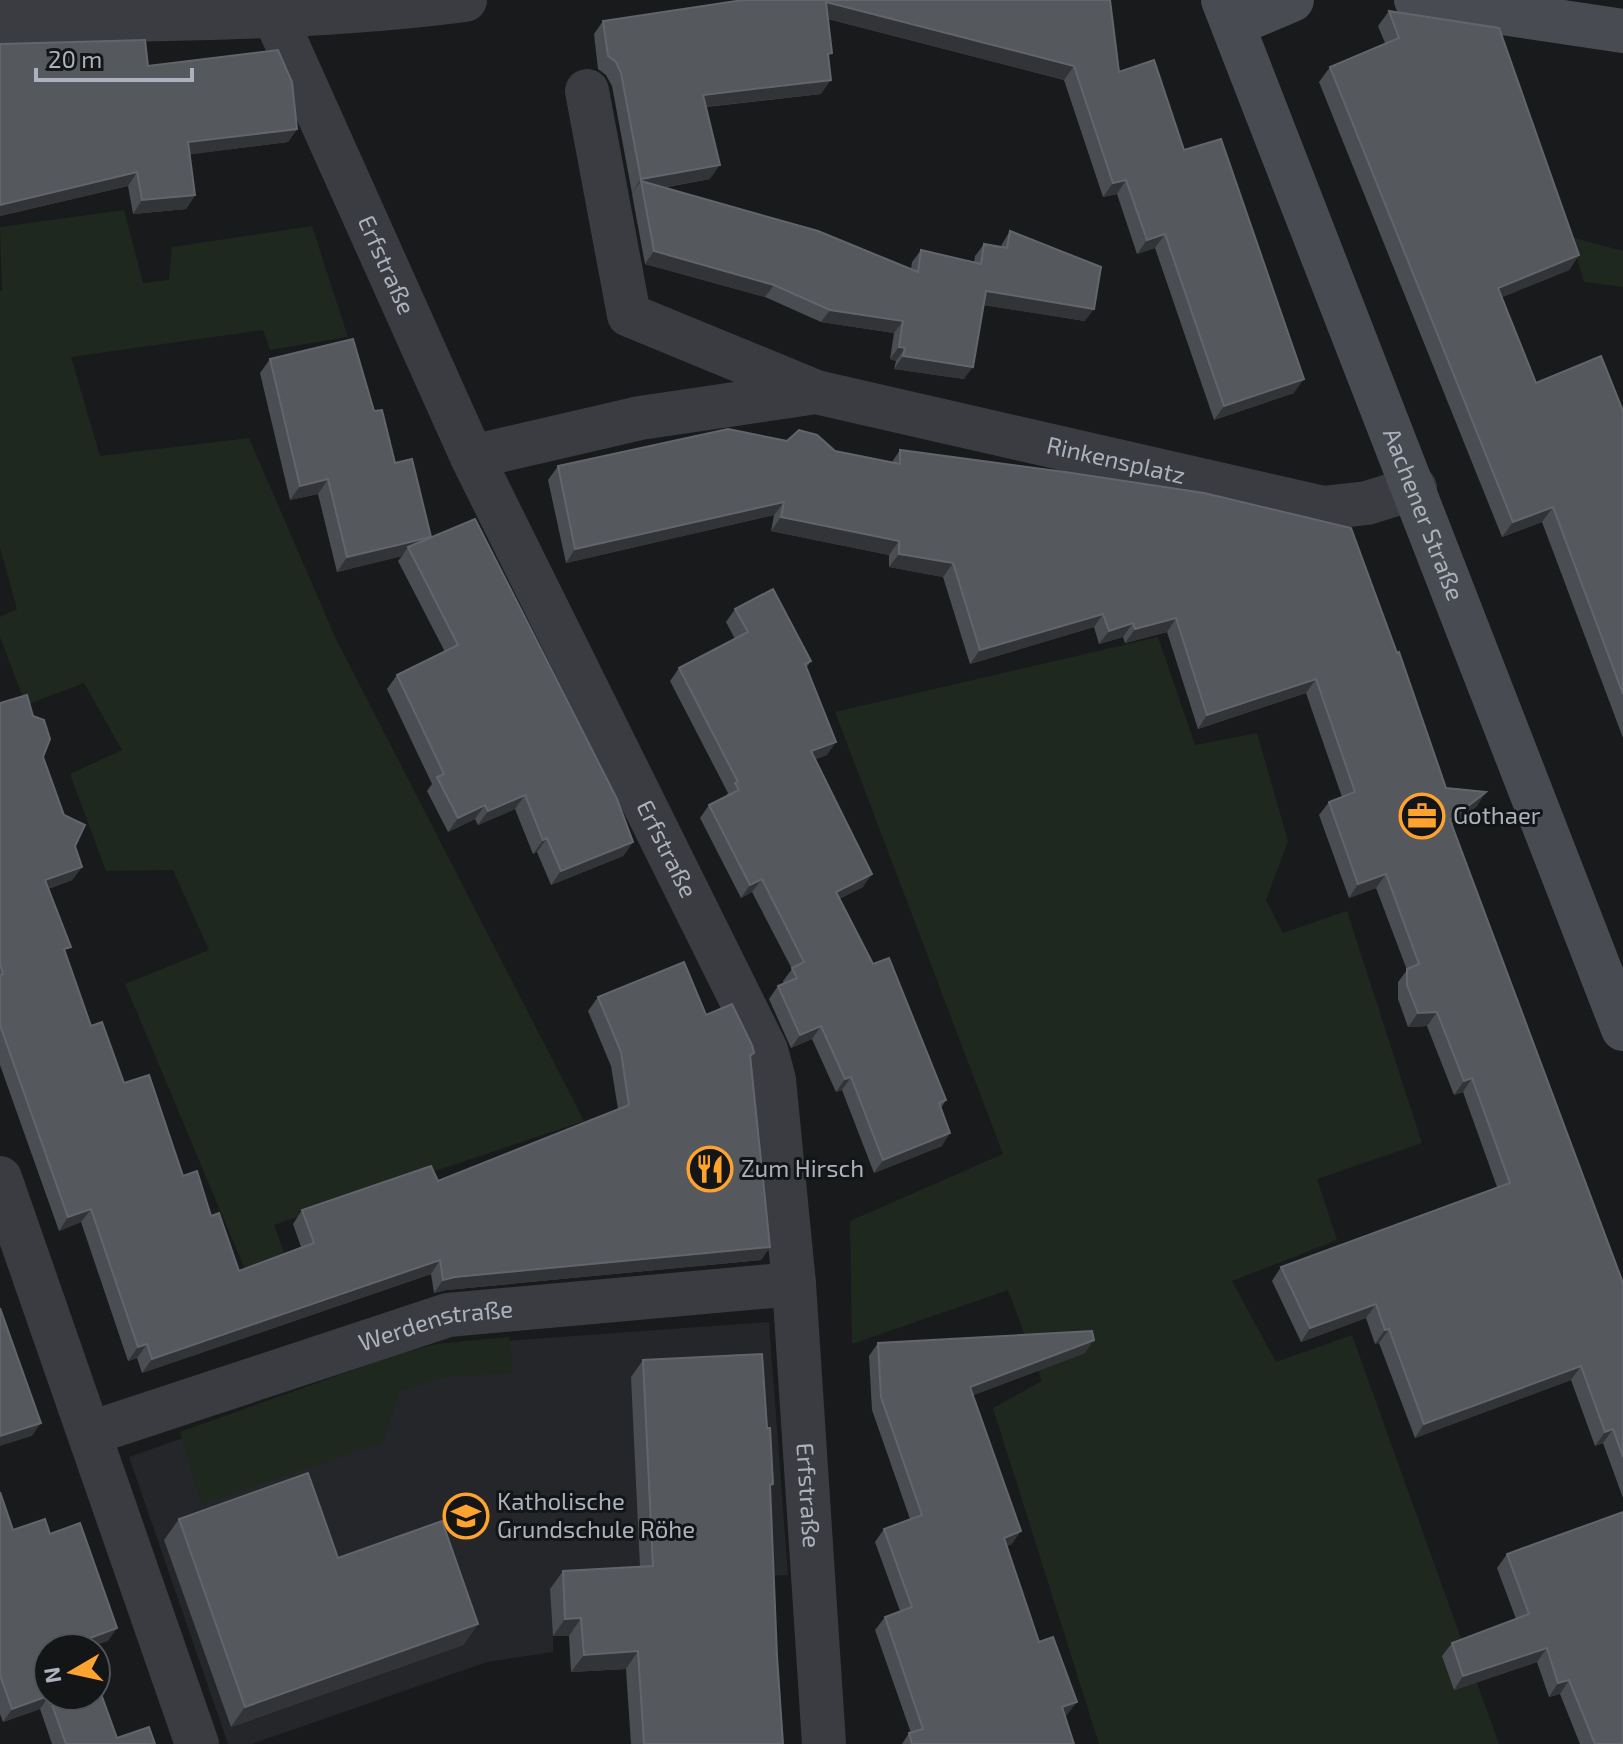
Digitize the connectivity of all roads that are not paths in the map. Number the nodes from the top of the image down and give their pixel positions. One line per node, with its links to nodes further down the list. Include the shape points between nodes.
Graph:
1 (465, 0): 5 (street)
2 (1292, 0): 4 (main road)
3 (1416, 0): 7 (main road)
4 (1228, 13): 11 (main road, Aachener Straße)
5 (274, 15): 6 (street); 10 (street, Erfstraße)
6 (0, 22)
7 (1623, 31)
8 (587, 91): 9 (street, Rinkensplatz, via 629,315)
9 (816, 392): 10 (street, Rinkensplatz, via 640,418); 11 (street, Rinkensplatz, via 1323,508 1367,503)
10 (472, 457): 14 (street, Erfstraße, via 766,1050 774,1080)
11 (1415, 488): 12 (main road, Aachener Straße)
12 (1623, 1029)
13 (0, 1178): 15 (street)
14 (794, 1284): 15 (street, Werdenstraße, via 448,1315); 17 (street, Erfstraße)
15 (91, 1433): 16 (street)
16 (197, 1744)
17 (824, 1744)

